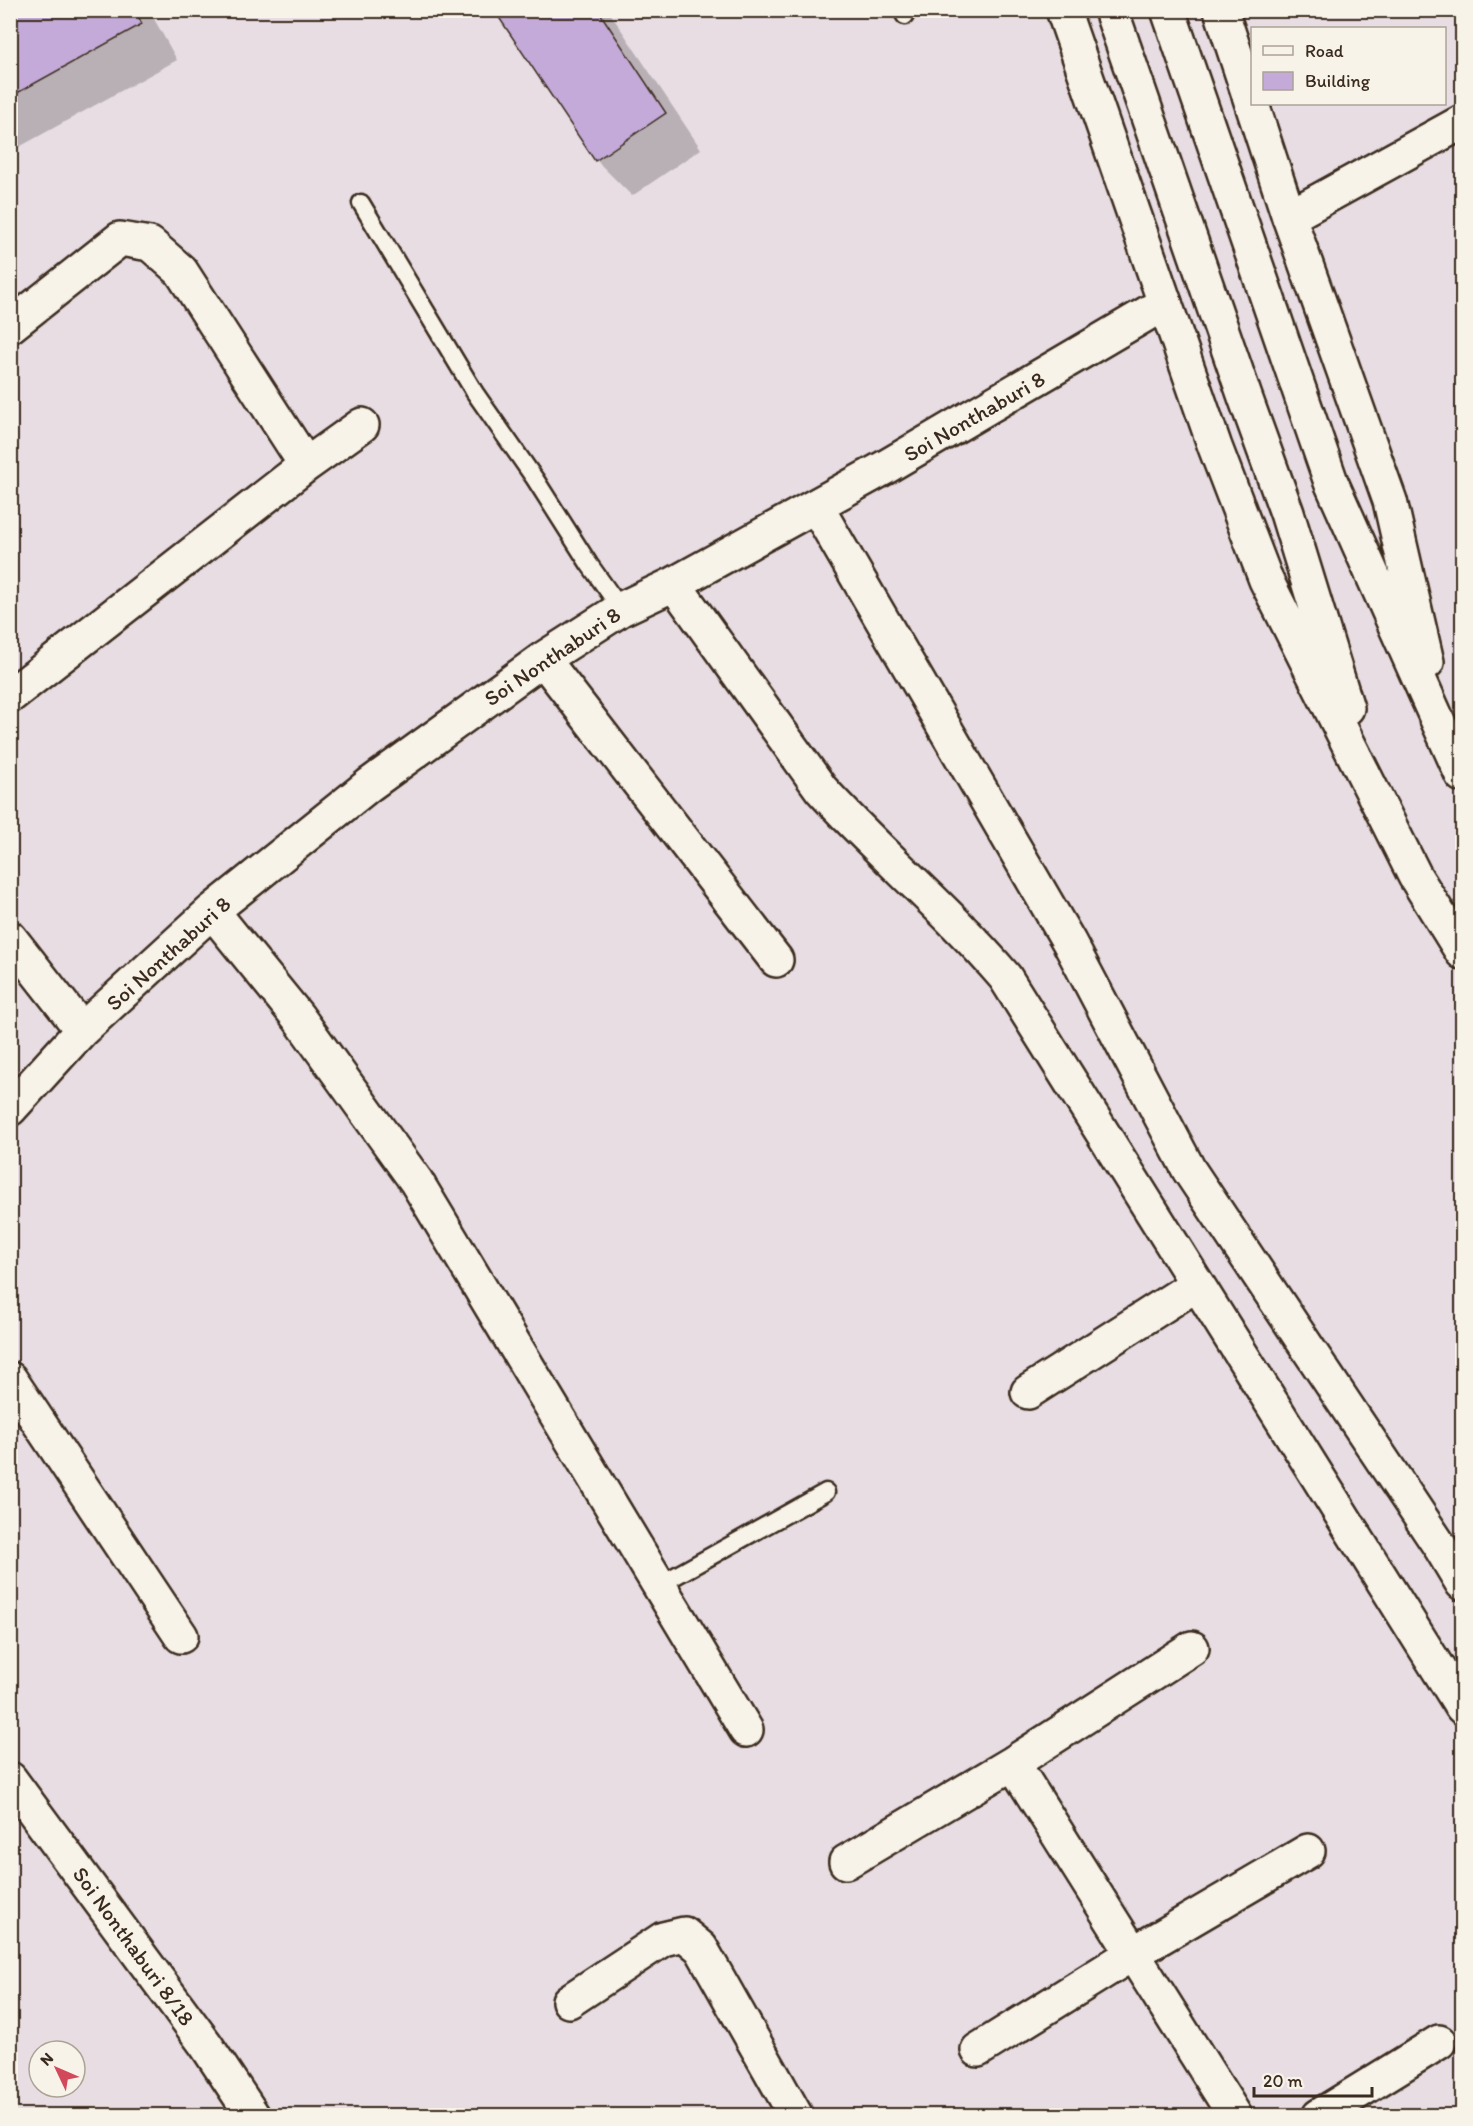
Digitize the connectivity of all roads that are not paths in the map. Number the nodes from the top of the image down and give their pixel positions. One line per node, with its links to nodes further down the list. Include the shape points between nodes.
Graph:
1 (1063, 10): 10 (street)
2 (1112, 10): 21 (street, via 1287,513)
3 (1168, 10): 19 (street, via 1331,482)
4 (1221, 10): 5 (street)
5 (1251, 101)
6 (1252, 105): 9 (street)
7 (1462, 122): 9 (street)
8 (361, 203): 16 (lane, via 475,393)
9 (1289, 217): 19 (street, via 1390,501)
10 (1165, 303): 14 (street, Soi Nonthaburi 8); 21 (street, via 1266,580)
11 (10, 326): 13 (street, via 120,239 150,244 181,271)
12 (362, 425): 13 (street)
13 (306, 465): 18 (street)
14 (816, 507): 15 (street, Soi Nonthaburi 8); 32 (street, via 1069,942 1189,1170)
15 (674, 584): 16 (street, Soi Nonthaburi 8); 28 (street, via 821,789 970,936 1005,977)
16 (621, 609): 17 (street, Soi Nonthaburi 8)
17 (543, 658): 22 (street, Soi Nonthaburi 8, via 369,785); 25 (street)
18 (10, 696)
19 (1444, 734): 20 (street)
20 (1462, 775)
21 (1375, 798): 24 (street, via 1415,876)
22 (212, 911): 26 (street, Soi Nonthaburi 8); 33 (street, via 298,1017 416,1181)
23 (10, 938): 26 (street)
24 (1462, 952)
25 (776, 960)
26 (82, 1030): 27 (street, Soi Nonthaburi 8)
27 (10, 1109)
28 (1197, 1284): 30 (street); 36 (street)
29 (10, 1379): 34 (street)
30 (1028, 1392)
31 (826, 1492): 33 (lane)
32 (1462, 1583)
33 (659, 1585): 37 (street)
34 (180, 1636)
35 (1192, 1648): 38 (street)
36 (1462, 1707)
37 (746, 1730)
38 (1013, 1763): 41 (street); 42 (street)
39 (10, 1779): 46 (street, Soi Nonthaburi 8/18, via 206,2044)
40 (1308, 1851): 42 (street)
41 (846, 1862)
42 (1132, 1954): 45 (street); 48 (street)
43 (568, 2001): 47 (street, via 663,1939 684,1934 700,1948)
44 (1439, 2042): 49 (street)
45 (978, 2050)
46 (253, 2115)
47 (796, 2115)
48 (1235, 2115)
49 (1319, 2115)

